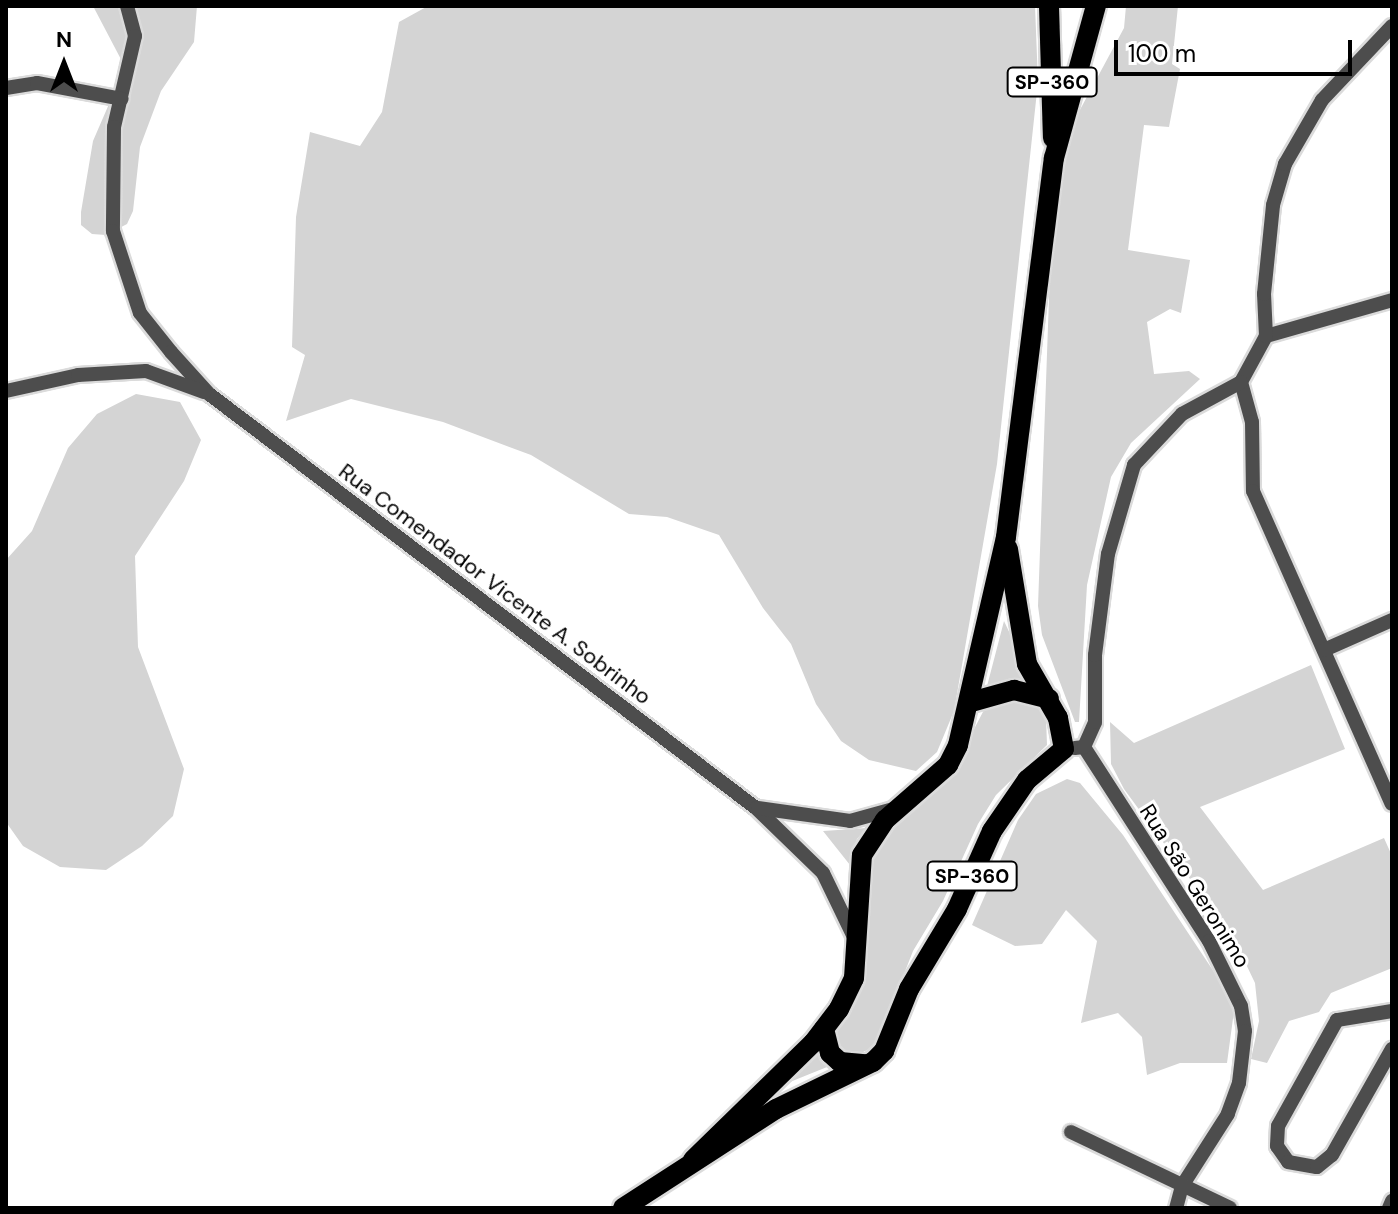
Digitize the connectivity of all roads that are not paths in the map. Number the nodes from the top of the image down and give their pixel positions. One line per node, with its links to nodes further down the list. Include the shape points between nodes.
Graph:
1 (127, 6): 6 (street, via 135,36)
2 (1049, 6): 7 (main road, SP-360)
3 (1096, 6): 7 (main road, SP-360)
4 (1392, 26): 9 (street, via 1322,100 1285,164 1273,205 1264,294)
5 (6, 88): 6 (street, via 37,83)
6 (122, 99): 12 (street, via 114,127 113,231 140,313)
7 (1054, 158): 13 (main road, SP-360)
8 (1392, 300): 9 (street)
9 (1266, 336): 10 (street)
10 (1241, 382): 15 (street, via 1252,422 1253,491); 18 (street, via 1182,414 1134,465 1108,554 1095,655 1095,722)
11 (6, 391): 12 (street, via 78,375 146,371)
12 (209, 394): 21 (street, Rua Comendador Vicente A. Sobrinho)
13 (1006, 537): 16 (main road, SP-360, via 1027,664); 17 (main road, SP-360)
14 (1392, 620): 15 (street)
15 (1324, 650): 20 (street)
16 (1049, 699): 17 (main road, via 1014,690); 18 (main road, SP-360)
17 (971, 702): 19 (main road, SP-360, via 948,765)
18 (1074, 748): 26 (main road, SP-360, via 1027,780 992,831 957,909 909,989 884,1051); 29 (street, Rua São Geronimo, via 1209,941 1241,1006 1245,1031 1239,1083 1228,1114)
19 (905, 804): 21 (street, via 850,821); 22 (main road, SP-360, via 870,838 862,855)
20 (1392, 804)
21 (756, 808): 22 (street, Rua Comendador Vicente A. Sobrinho, via 823,873 848,916)
22 (857, 951): 24 (main road, SP-360, via 848,994)
23 (1392, 1011): 25 (street, via 1337,1020 1278,1126 1277,1146 1288,1162 1317,1167 1332,1155)
24 (824, 1029): 26 (main road, via 830,1053 840,1062); 28 (main road, SP-360)
25 (1392, 1049)
26 (873, 1062): 28 (main road, SP-360, via 808,1091)
27 (1071, 1132): 29 (street)
28 (693, 1160): 31 (main road, SP-360)
29 (1182, 1186): 32 (street, Rua São Geronimo); 33 (street)
30 (1392, 1201): 34 (street)
31 (623, 1208)
32 (1176, 1208)
33 (1230, 1208)
34 (1389, 1208)

